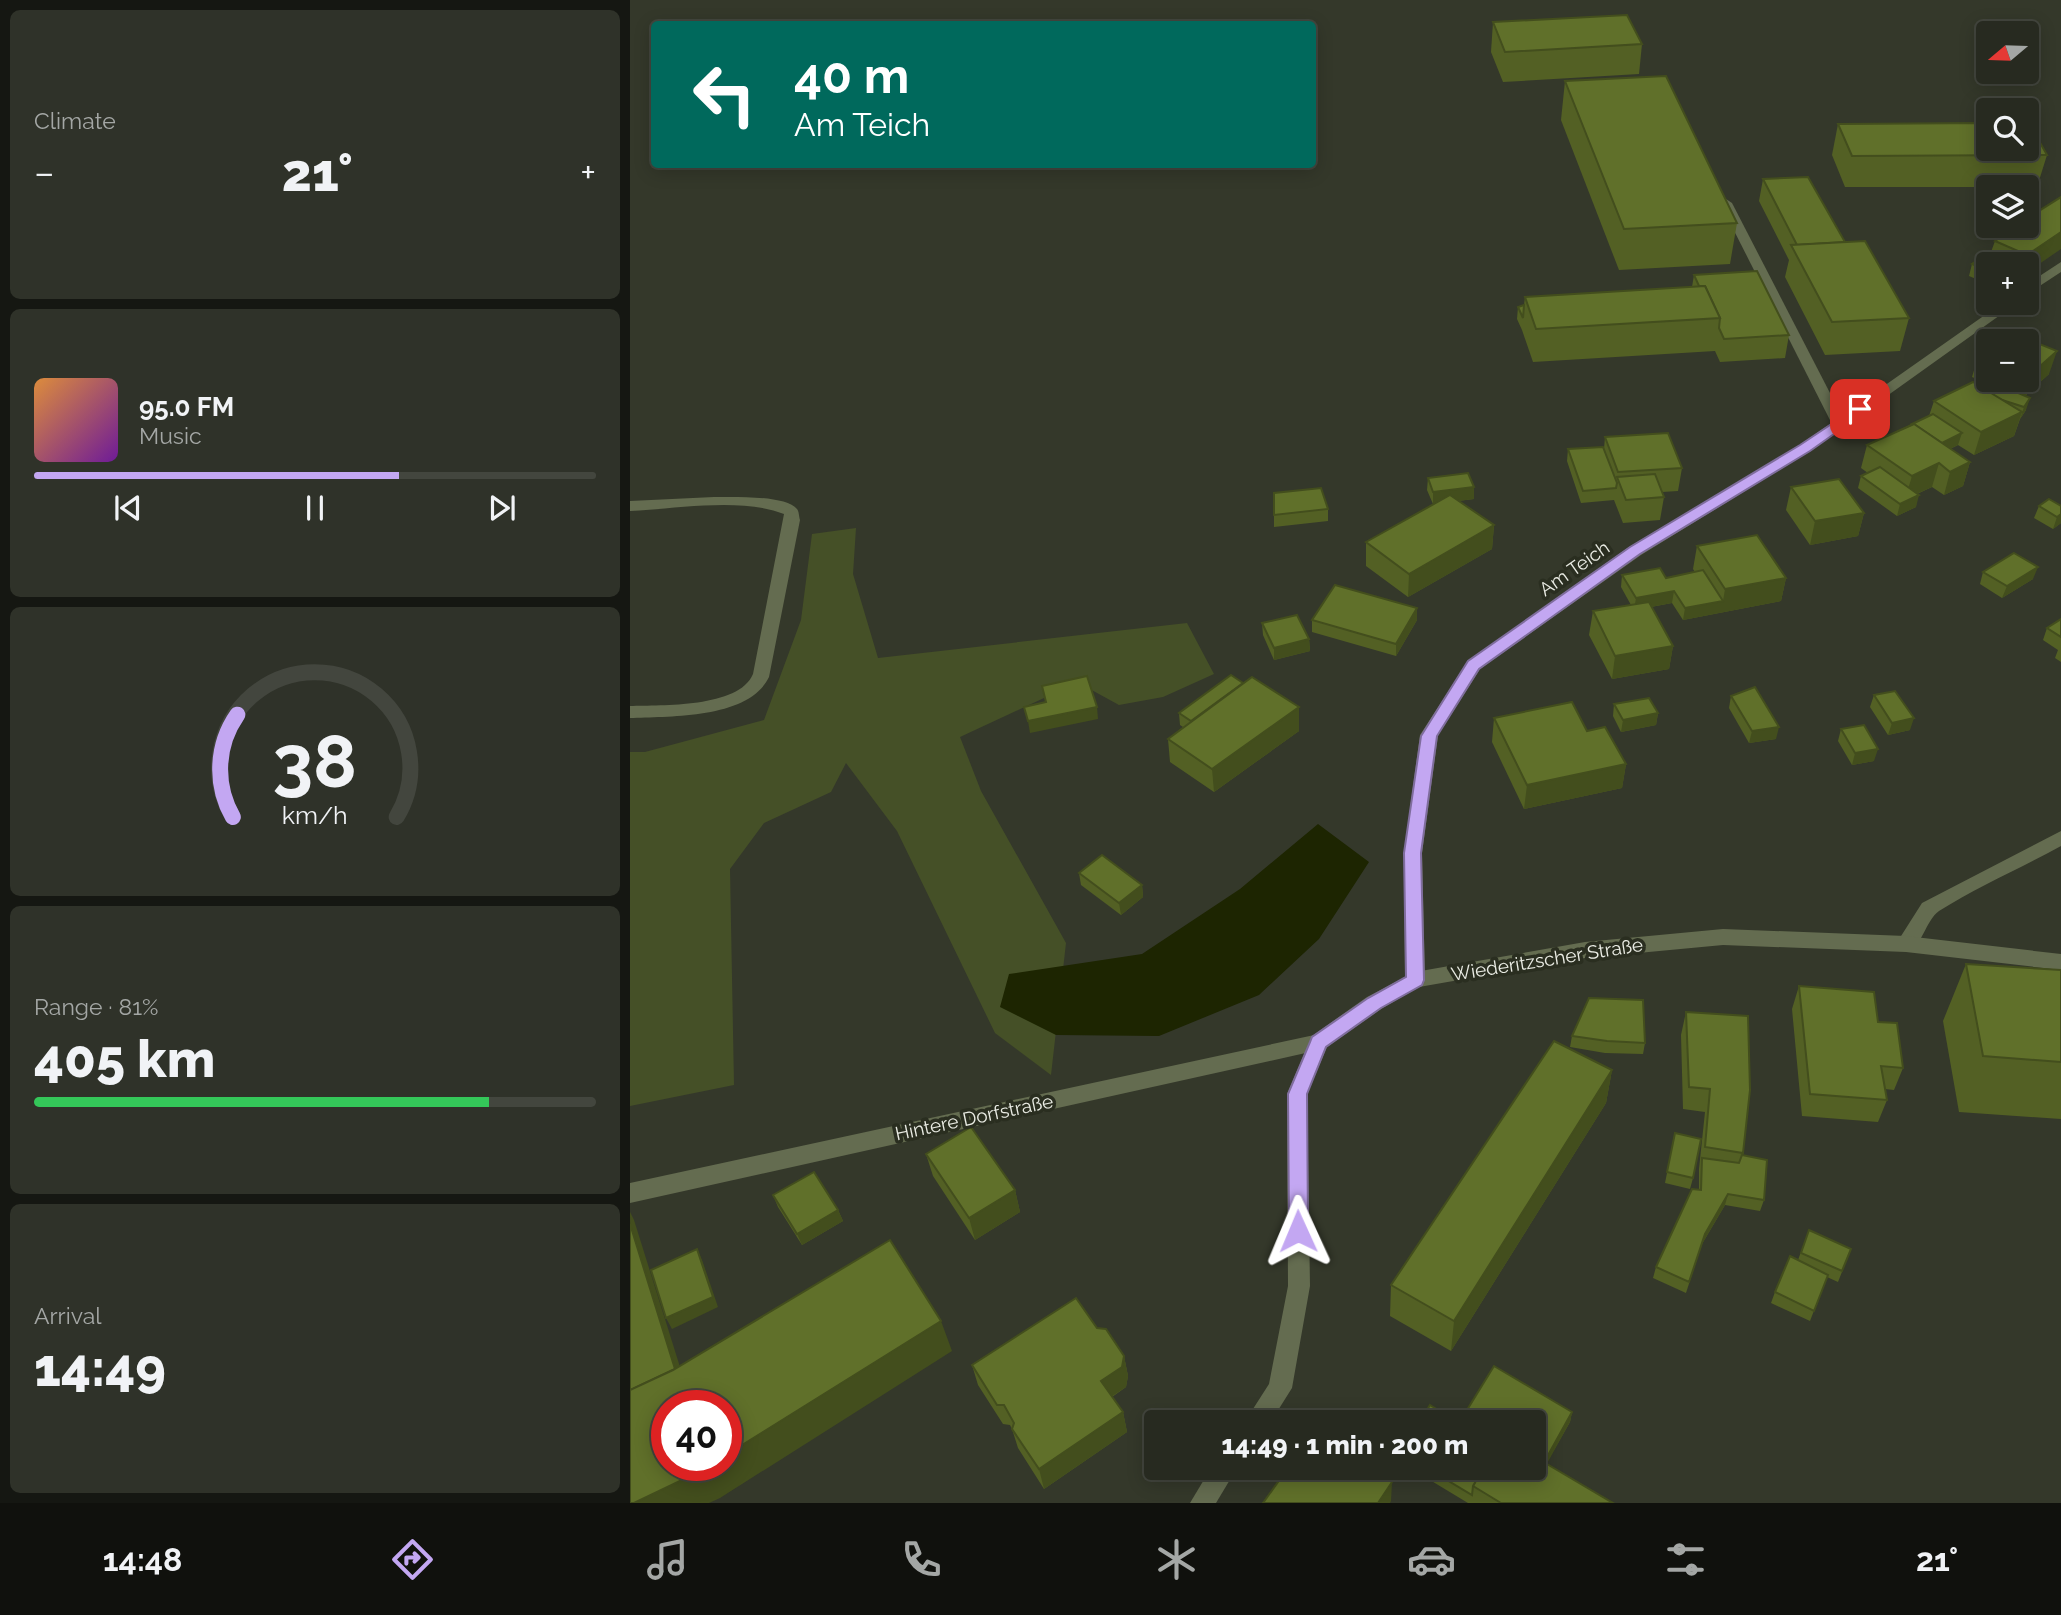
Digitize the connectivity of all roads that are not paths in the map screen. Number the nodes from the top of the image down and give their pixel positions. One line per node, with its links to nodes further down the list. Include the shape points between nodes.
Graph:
1 (1718, 187): 5 (street)
2 (2061, 266): 3 (street)
3 (2039, 282)
4 (1993, 315): 5 (street, Am Teich)
5 (1839, 424): 11 (street, Am Teich, via 1635,551 1474,665 1429,736 1412,853)
6 (630, 506): 7 (street, via 760,503 782,506 791,511 792,520 764,666 755,686 729,700 701,707)
7 (630, 712)
8 (2061, 838): 9 (street, via 1929,908)
9 (1906, 944): 10 (street, Wiederitzscher Straße); 11 (street, Wiederitzscher Straße, via 1724,937 1585,950)
10 (2061, 962)
11 (1415, 980): 12 (street, Wiederitzscher Straße)
12 (1319, 1042): 13 (street, Hintere Dorfstraße); 14 (street, via 1297,1094 1299,1286 1280,1388)
13 (630, 1193)
14 (1265, 1410)
15 (1217, 1480): 16 (street)
16 (1202, 1503)

